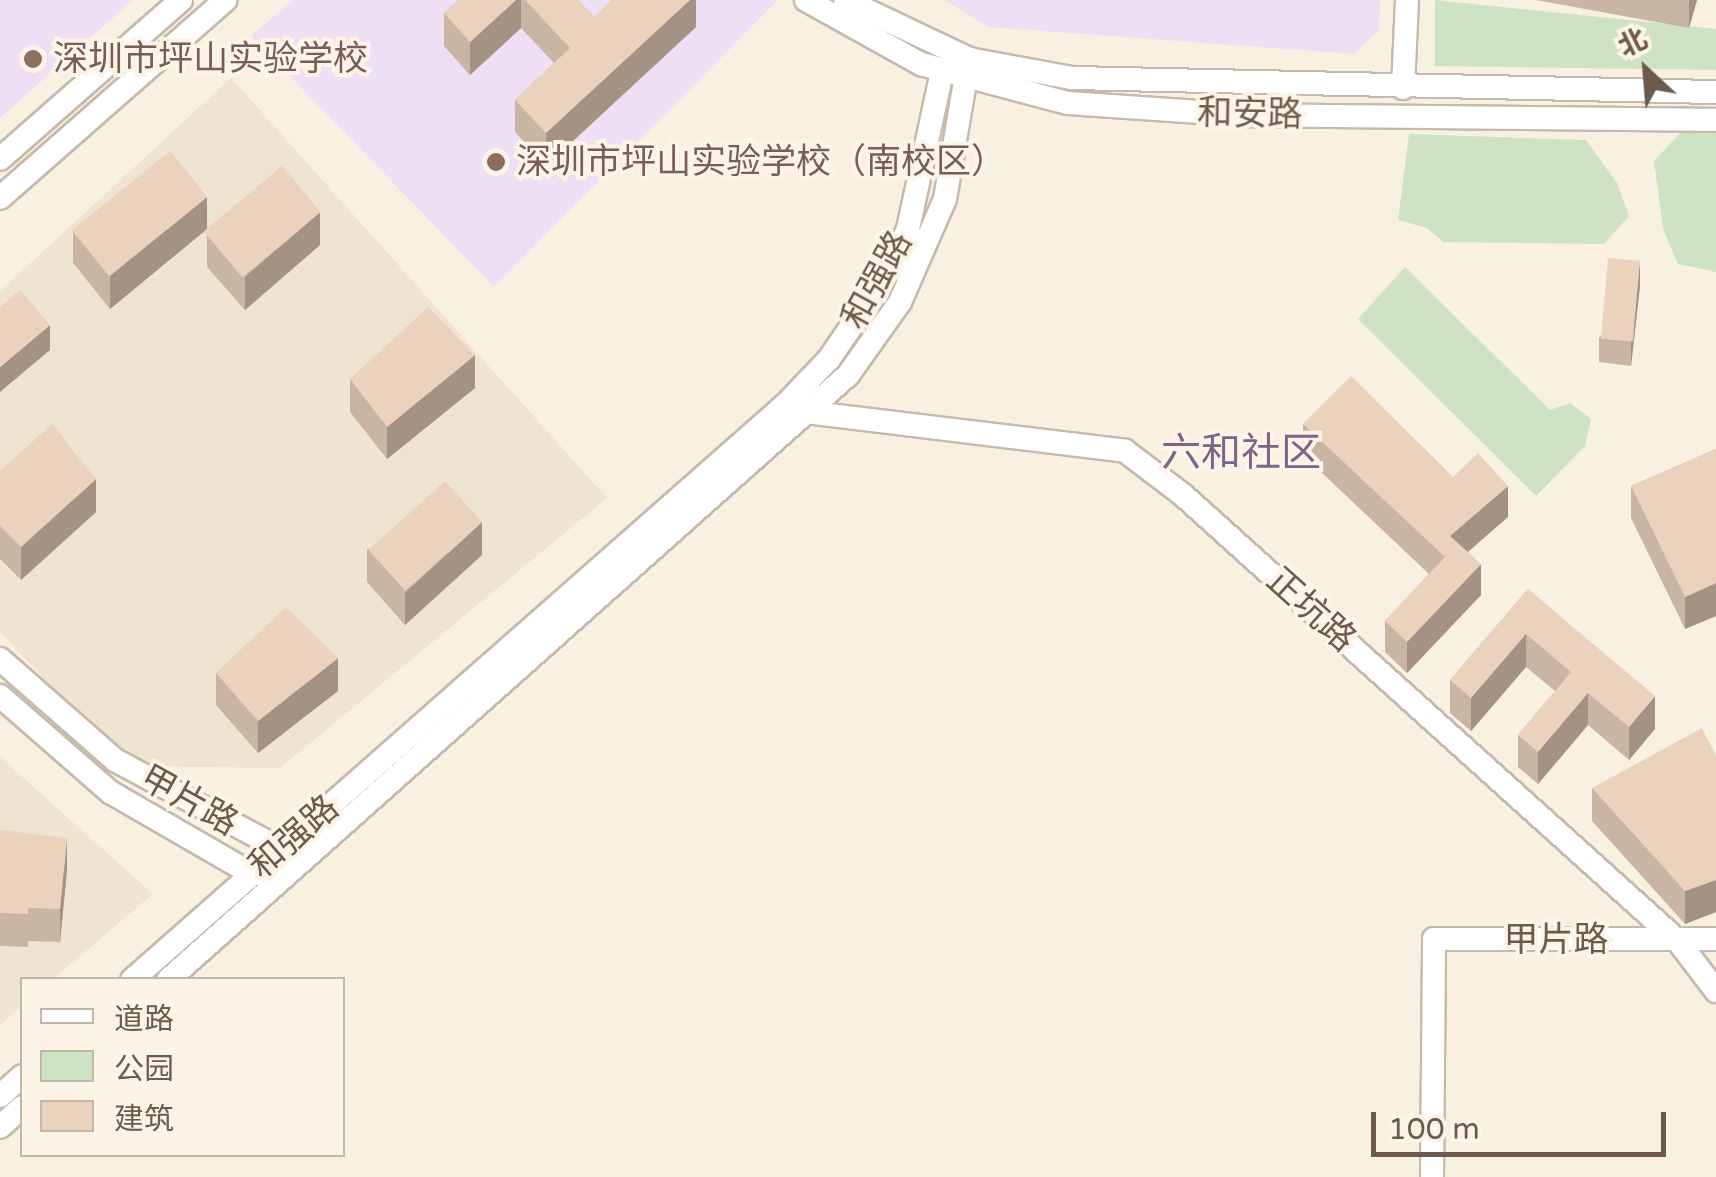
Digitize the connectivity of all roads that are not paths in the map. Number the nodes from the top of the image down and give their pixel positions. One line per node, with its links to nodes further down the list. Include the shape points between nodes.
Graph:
1 (181, 0): 13 (street)
2 (224, 0): 14 (street)
3 (806, 0): 7 (street, 和安路)
4 (845, 0): 6 (street, 和安路)
5 (1408, 0): 9 (street)
6 (968, 70): 7 (street, 和安路); 8 (street, 和安路); 11 (street, 和安路); 15 (street, 和强路, via 953,166 925,252 874,342)
7 (942, 72): 18 (street, 和强路, via 908,229 890,270 829,358 785,405)
8 (1039, 73): 9 (street, 和安路, via 1152,84); 11 (street)
9 (1404, 88): 10 (street, 和安路)
10 (1716, 92)
11 (1036, 97): 12 (street, 和安路, via 1244,115)
12 (1716, 120)
13 (0, 160)
14 (0, 198)
15 (813, 412): 19 (street, 和强路); 22 (street, 正坑路, via 1125,452 1183,495)
16 (0, 659): 18 (street, 甲片路, via 116,760 215,820)
17 (0, 696): 20 (street, 甲片路, via 110,792)
18 (280, 849): 19 (street, 甲片路); 20 (street, 和强路)
19 (292, 870): 20 (street, 甲片路); 25 (street, 和强路)
20 (252, 874): 24 (street, 和强路)
21 (1716, 939): 22 (street, 甲片路)
22 (1678, 941): 23 (street, 甲片路); 26 (street, 正坑路); 31 (street, 甲片路, via 1434,939)
23 (1716, 957)
24 (135, 977)
25 (171, 977)
26 (1716, 990)
27 (20, 1078): 28 (street)
28 (0, 1096)
29 (20, 1109): 30 (street)
30 (0, 1127)
31 (1432, 1177)

